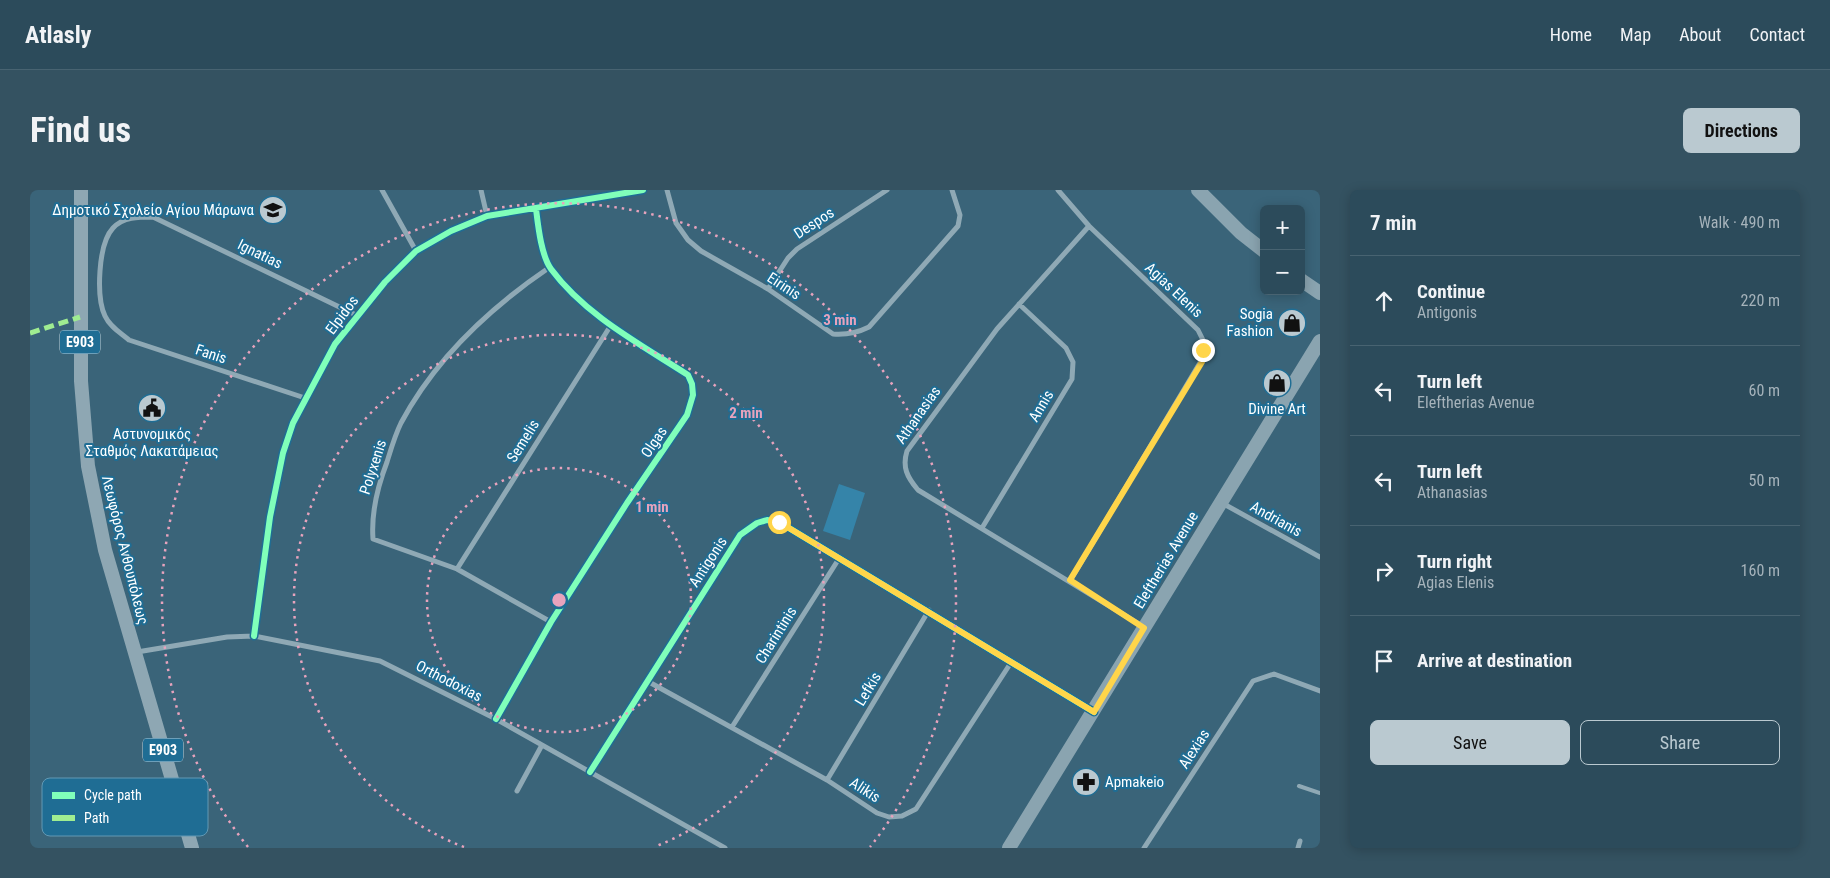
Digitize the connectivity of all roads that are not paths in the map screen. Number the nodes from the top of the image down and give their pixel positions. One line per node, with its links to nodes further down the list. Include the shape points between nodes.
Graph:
1 (81, 190): 35 (main road, Λεωφόρος Ανθουπόλεως / E903, via 80,381 88,466 105,550)
2 (382, 190): 14 (street)
3 (481, 190): 11 (street)
4 (643, 190): 10 (street, Elpidos)
5 (667, 190): 17 (street, Eirinis, via 676,223 688,240 701,251)
6 (887, 190): 17 (street, Despos, via 797,249)
7 (952, 190): 17 (street, Eirinis, via 960,215 958,226 869,327 860,332 833,334)
8 (1058, 190): 12 (street, Agias Elenis)
9 (1198, 190): 13 (main road)
10 (536, 209): 11 (street, Elpidos); 15 (street, Olgas, via 538,232)
11 (487, 216): 14 (street, Elpidos)
12 (1089, 226): 19 (street, Athanasias); 30 (street, Agias Elenis, via 1198,330 1203,350 1202,362)
13 (1263, 250)
14 (416, 251): 20 (street, Elpidos)
15 (550, 267): 21 (street, Olgas, via 579,299); 29 (street, Polyxenis, via 478,323 436,371 400,424 379,483 371,518 373,539)
16 (1305, 283): 18 (main road)
17 (768, 289)
18 (1320, 293)
19 (1019, 304): 26 (street, Annis, via 1066,348 1073,362 1072,380); 26 (street, Athanasias, via 958,381 907,451 904,460 909,480 918,490)
20 (356, 315): 22 (street, Ignatias, via 153,216 130,218 114,227 104,241 101,304); 24 (street, Elpidos, via 335,344)
21 (611, 325): 29 (street, Semelis); 32 (street, Olgas, via 688,375 692,384 692,401 687,415)
22 (113, 328): 24 (street, Fanis, via 130,340)
23 (1320, 341): 25 (main road, Eleftherias Avenue)
24 (305, 398): 34 (street, Elpidos, via 283,453 263,563)
25 (1220, 502): 27 (street, Andrianis); 33 (main road, Eleftherias Avenue)
26 (982, 528): 30 (street, Athanasias)
27 (1320, 555)
28 (840, 557): 31 (street, Antigonis); 37 (street, Antigonis, via 779,522 767,520 748,528 724,558); 41 (street, Charintinis)
29 (457, 570): 32 (street, Polyxenis)
30 (1070, 580): 33 (street, Athanasias)
31 (929, 610): 36 (street, Antigonis); 45 (street, Lefkis)
32 (551, 622): 40 (street, Olgas)
33 (1144, 628): 39 (main road, Eleftherias Avenue)
34 (254, 636): 35 (street, Orthodoxias, via 227,637); 40 (street, Orthodoxias, via 380,661)
35 (133, 652): 44 (main road, Λεωφόρος Ανθουπόλεως / E903)
36 (1012, 661): 39 (street, Antigonis); 45 (street, Alikis, via 916,809 902,816 889,817 877,813)
37 (649, 682): 41 (street, Alikis); 43 (street, Antigonis)
38 (1320, 691): 54 (street, Alexias, via 1274,674 1253,681)
39 (1094, 712): 53 (main road, Eleftherias Avenue)
40 (496, 719): 42 (street, Orthodoxias)
41 (732, 727): 45 (street, Alikis)
42 (542, 745): 43 (street, Orthodoxias); 47 (street)
43 (590, 772): 52 (street, Orthodoxias)
44 (171, 778)
45 (828, 780)
46 (1300, 786): 48 (lane)
47 (517, 791)
48 (1320, 793)
49 (188, 836): 51 (main road, Λεωφόρος Ανθουπόλεως / E903)
50 (1300, 841): 55 (street)
51 (192, 848)
52 (725, 848)
53 (1009, 848)
54 (1144, 848)
55 (1298, 848)

